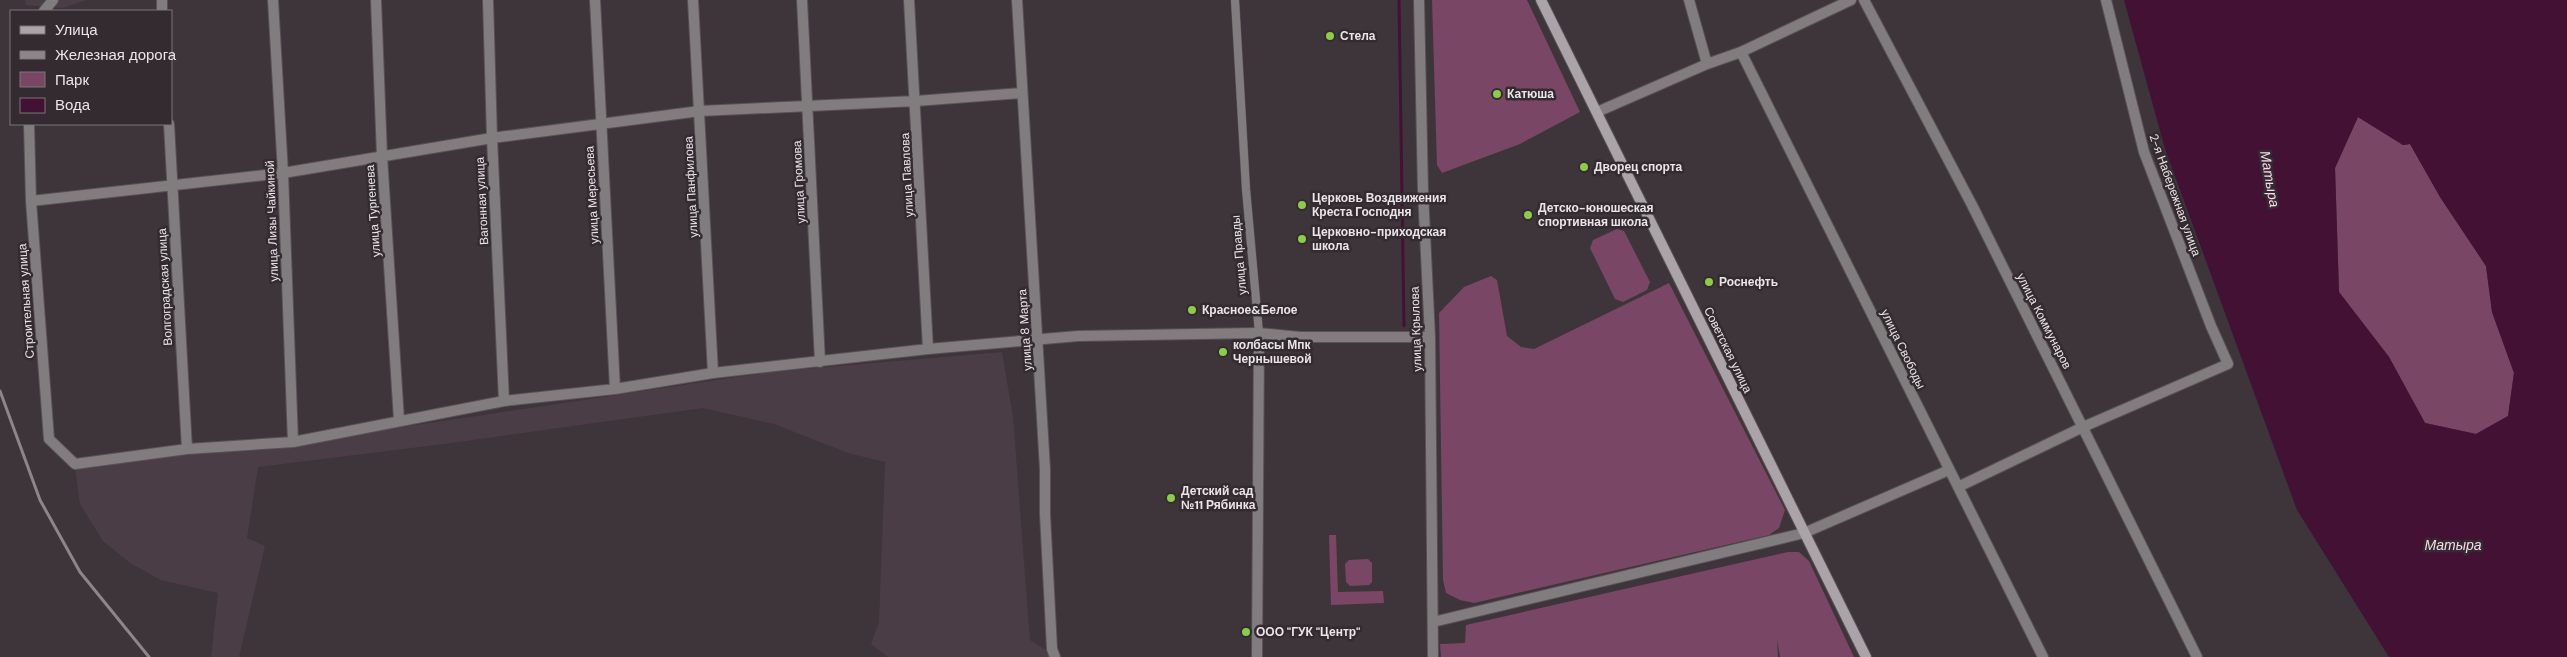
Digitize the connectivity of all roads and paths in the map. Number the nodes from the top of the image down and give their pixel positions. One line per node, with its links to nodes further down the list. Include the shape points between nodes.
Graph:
1 (273, 0): 28 (street, улица Лизы Чайкиной)
2 (376, 0): 27 (street, улица Тургенева)
3 (488, 0): 26 (street, Вагонная улица)
4 (595, 0): 23 (street, улица Мересьева)
5 (693, 0): 21 (street, улица Панфилова)
6 (802, 0): 20 (street, улица Громова)
7 (909, 0): 19 (street, улица Павлова)
8 (1017, 0): 18 (street, улица 8 Марта)
9 (1235, 0): 31 (street, улица Правды, via 1246,189)
10 (1419, 0): 32 (street, улица Крылова)
11 (1541, 0): 22 (main road, Советская улица)
12 (1689, 0): 17 (street)
13 (1851, 0): 16 (street)
14 (1864, 0): 40 (street, улица Коммунаров, via 1972,205)
15 (2106, 0): 40 (street, 2-я Набережная улица, via 2144,152 2210,326 2228,364)
16 (1741, 52): 17 (street); 43 (street, улица Свободы)
17 (1707, 64): 22 (street)
18 (1021, 93): 19 (street); 33 (street, улица 8 Марта)
19 (916, 101): 20 (street); 34 (street, улица Павлова)
20 (808, 104): 21 (street); 35 (street, улица Громова)
21 (700, 110): 23 (street); 36 (street, улица Панфилова)
22 (1598, 112): 45 (main road, Советская улица)
23 (600, 124): 26 (street); 37 (street, улица Мересьева)
24 (29, 125): 30 (street, Строительная улица)
25 (169, 125): 29 (street, Волгоградская улица)
26 (492, 138): 27 (street); 38 (street, Вагонная улица)
27 (382, 156): 28 (street); 39 (street, улица Тургенева)
28 (283, 173): 29 (street); 41 (street, улица Лизы Чайкиной)
29 (172, 186): 30 (street); 42 (street, Волгоградская улица)
30 (31, 200): 42 (street, Строительная улица, via 49,440 75,464)
31 (1260, 333): 32 (street, via 1300,337); 33 (street); 48 (street, улица Правды)
32 (1430, 337): 46 (street, улица Крылова)
33 (1038, 339): 34 (street); 47 (street, улица 8 Марта, via 1052,649)
34 (928, 349): 35 (street)
35 (820, 362): 36 (street)
36 (713, 373): 37 (street)
37 (616, 389): 38 (street)
38 (504, 401): 39 (street)
39 (399, 420): 41 (street)
40 (2083, 427): 44 (street); 52 (street, улица Коммунаров)
41 (293, 442): 42 (street)
42 (187, 449)
43 (1949, 470): 44 (street, улица Свободы); 45 (street)
44 (1958, 487): 51 (street, улица Свободы)
45 (1804, 533): 46 (street); 50 (main road, Советская улица)
46 (1433, 622): 49 (street, улица Крылова)
47 (1055, 657)
48 (1257, 657)
49 (1433, 657)
50 (1866, 657)
51 (2043, 657)
52 (2196, 657)

